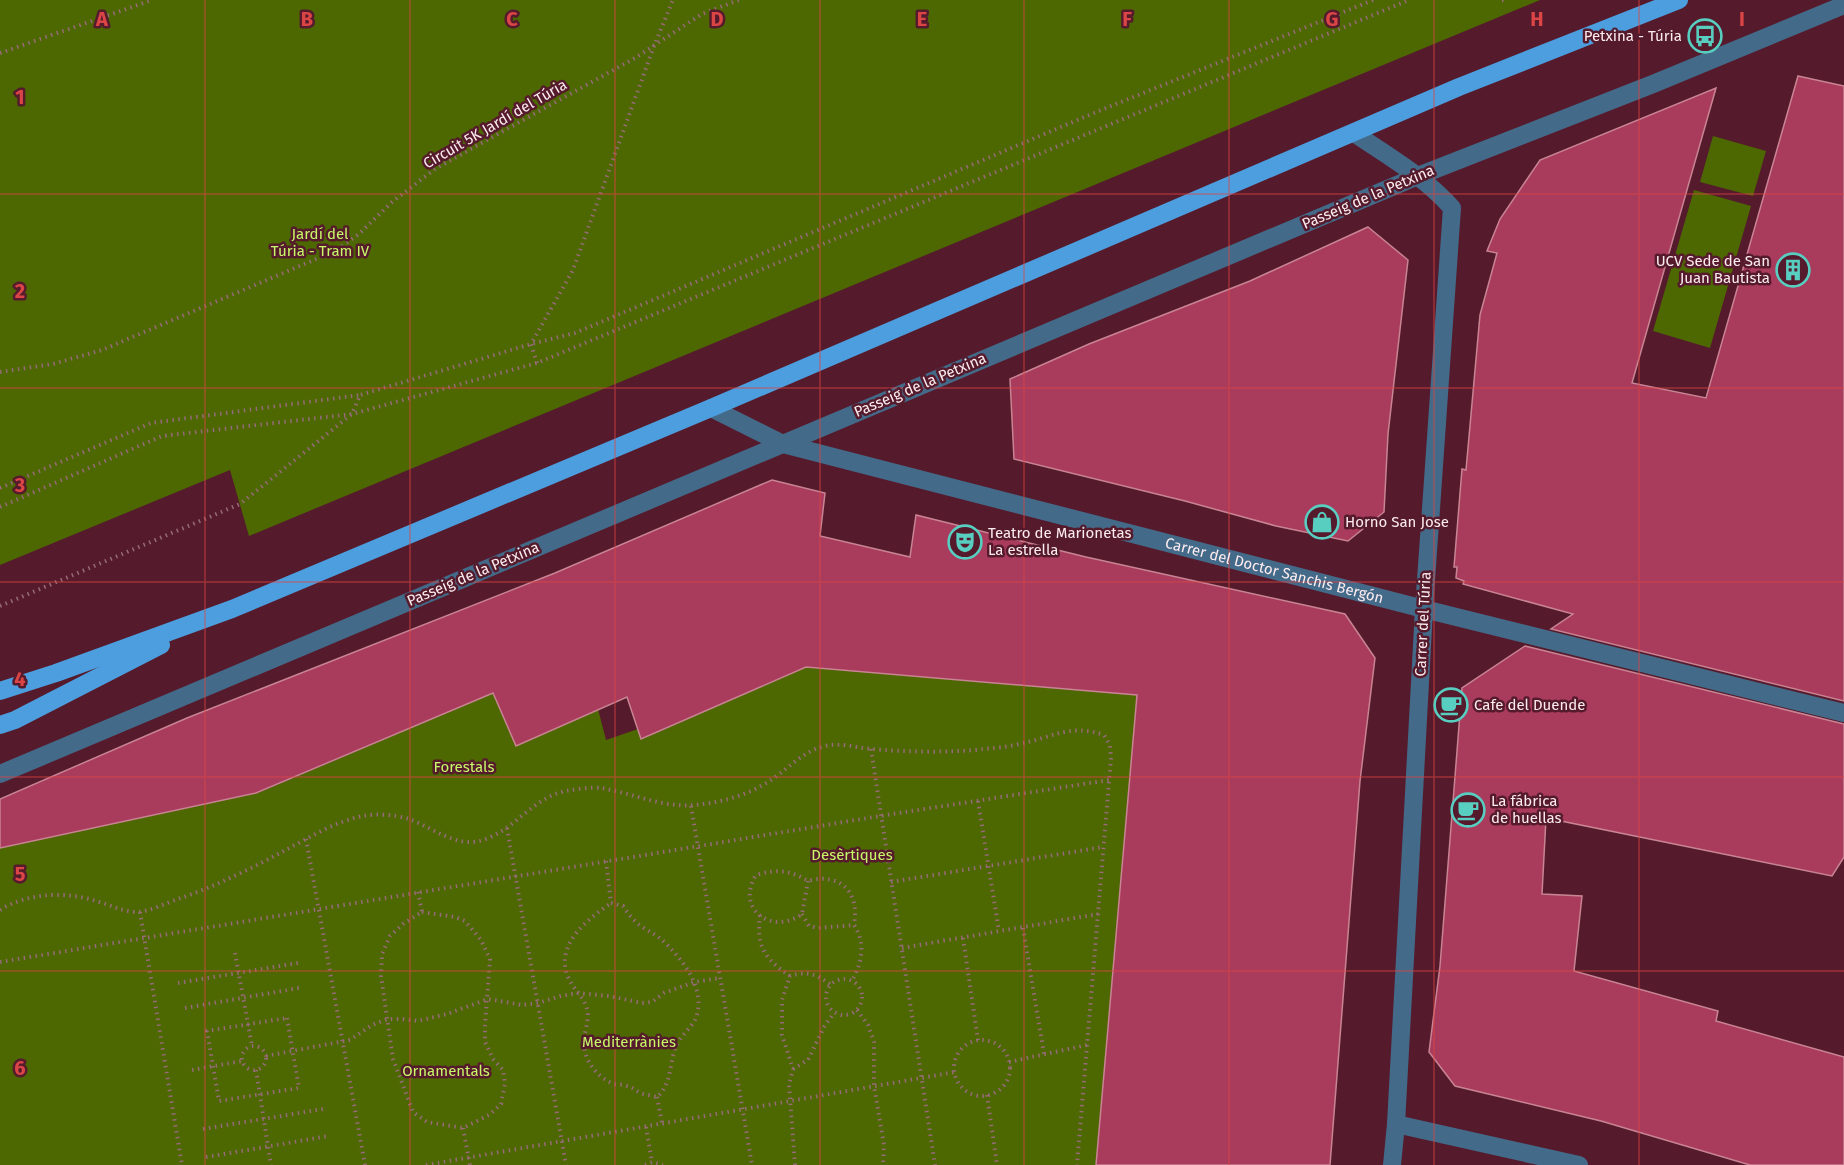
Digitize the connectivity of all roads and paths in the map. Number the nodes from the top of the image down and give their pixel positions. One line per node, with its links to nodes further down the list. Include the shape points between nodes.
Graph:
1 (152, 0): 9 (path)
2 (673, 0): 8 (path)
3 (739, 0): 8 (path, Circuit 5K Jardí del Túria, via 702,14)
4 (1373, 0): 12 (path, via 1094,113 575,333)
5 (1409, 0): 13 (path)
6 (1679, 0): 10 (main road)
7 (1844, 4): 11 (street, Passeig de la Petxina)
8 (654, 46): 12 (path, via 573,270); 14 (path, Circuit 5K Jardí del Túria, via 435,169 335,251 102,350 53,364)
9 (0, 53)
10 (1354, 133): 11 (street, Carrer del Túria); 16 (main road)
11 (1418, 176): 18 (street, Passeig de la Petxina); 23 (street, Carrer del Túria, via 1452,208)
12 (531, 344): 13 (path); 15 (path)
13 (537, 363): 17 (path)
14 (0, 372)
15 (360, 396): 17 (path); 19 (path, via 151,423)
16 (711, 408): 18 (street, Carrer del Doctor Sanchis Bergón); 22 (main road)
17 (352, 414): 20 (path, via 162,436); 21 (path, via 240,504)
18 (783, 444): 23 (street, Carrer del Doctor Sanchis Bergón); 28 (street, Passeig de la Petxina)
19 (0, 488)
20 (0, 507)
21 (0, 606)
22 (231, 609): 24 (main road); 26 (main road)
23 (1424, 609): 25 (street, Carrer del Doctor Sanchis Bergón); 101 (street, Carrer del Túria)
24 (0, 692)
25 (1844, 713)
26 (0, 725)
27 (871, 749): 29 (path, via 980,750 1075,729 1090,730 1104,735 1110,745); 31 (path, via 827,745 811,750 749,793); 32 (path)
28 (0, 774)
29 (1109, 780): 30 (path); 36 (path)
30 (978, 801): 32 (path); 38 (path)
31 (691, 806): 33 (path, via 598,788 563,791 532,807); 35 (path)
32 (880, 816): 35 (path); 41 (path)
33 (507, 828): 34 (path, via 486,840 464,843 409,819 362,816); 39 (path)
34 (306, 840): 44 (path); 46 (path, via 214,885)
35 (697, 846): 37 (path); 62 (path)
36 (1104, 847): 38 (path); 49 (path)
37 (606, 861): 39 (path); 43 (path)
38 (988, 866): 41 (path); 53 (path)
39 (516, 876): 42 (path); 71 (path)
40 (808, 881): 48 (path); 50 (path, via 784,870 756,875 750,884 749,901); 51 (path, via 838,881 848,889 854,902)
41 (891, 882): 56 (path)
42 (418, 892): 44 (path); 47 (path)
43 (611, 903): 64 (path, via 623,906 632,918 660,938); 68 (path, via 580,927 567,947 564,963)
44 (319, 909): 54 (path); 78 (path)
45 (0, 910): 46 (path, via 25,899 67,895)
46 (140, 912): 54 (path)
47 (422, 912): 70 (path, via 465,921 481,940 490,959); 75 (path, via 390,936 382,954 381,976)
48 (802, 914): 50 (path, via 793,921 778,923); 51 (path, via 809,926 818,928)
49 (1098, 914): 52 (path); 80 (path)
50 (760, 915): 61 (path, via 758,928 763,951)
51 (854, 925): 63 (path, via 860,933 862,950)
52 (1023, 928): 53 (path); 82 (path)
53 (999, 931): 55 (path)
54 (143, 938): 58 (path); 111 (path)
55 (963, 938): 56 (path); 77 (path)
56 (902, 948): 91 (path)
57 (235, 953): 60 (path)
58 (0, 962)
59 (298, 963): 60 (path)
60 (239, 972): 65 (path); 69 (path)
61 (790, 976): 66 (path, via 808,973); 87 (path, via 782,1000 782,1035)
62 (720, 978): 64 (path); 98 (path)
63 (852, 981): 66 (path, via 841,980); 73 (path, via 862,995)
64 (695, 982): 68 (path, via 642,1004); 95 (path, via 698,1010 694,1022 677,1043 669,1081)
65 (177, 983)
66 (831, 985): 74 (path, via 826,999)
67 (299, 988): 69 (path)
68 (577, 993): 71 (path); 95 (path, via 586,1005 584,1051 590,1065 614,1084)
69 (243, 998): 72 (path); 76 (path)
70 (488, 999): 71 (path, via 522,1005); 75 (path, via 418,1021); 103 (path, via 485,1042 503,1070 505,1084 501,1104)
71 (538, 1003): 106 (path)
72 (185, 1008)
73 (857, 1010): 74 (path, via 846,1015); 92 (path, via 874,1042)
74 (834, 1013): 87 (path, via 808,1059)
75 (388, 1019): 78 (path); 103 (path, via 393,1059 413,1112 427,1122)
76 (247, 1024): 79 (path); 81 (path, via 287,1018); 86 (path, via 207,1031)
77 (978, 1040): 85 (path, via 994,1042); 90 (path, via 963,1047 955,1062)
78 (342, 1042): 81 (path); 113 (path)
79 (252, 1046): 83 (path, via 259,1047); 84 (path, via 245,1050)
80 (1087, 1046): 82 (path); 124 (path)
81 (292, 1051): 83 (path); 93 (path, via 299,1088)
82 (1044, 1054): 85 (path)
83 (266, 1056): 89 (path, via 264,1065)
84 (242, 1061): 86 (path); 89 (path)
85 (1009, 1062): 94 (path, via 1003,1086)
86 (213, 1066): 88 (path); 93 (path, via 219,1101)
87 (793, 1069): 96 (path)
88 (192, 1070)
89 (256, 1070): 93 (path)
90 (955, 1072): 91 (path); 94 (path, via 962,1087 977,1095)
91 (922, 1078): 92 (path); 122 (path)
92 (874, 1086): 96 (path); 121 (path, via 884,1145)
93 (260, 1095): 99 (path)
94 (987, 1095): 123 (path)
95 (657, 1097): 100 (path)
96 (790, 1101): 98 (path); 120 (path)
97 (323, 1109): 99 (path)
98 (743, 1109): 100 (path); 119 (path)
99 (263, 1119): 104 (path); 107 (path)
100 (662, 1123): 102 (path)
101 (1396, 1124): 125 (street, Carrer del Túria); 126 (street)
102 (646, 1127): 106 (path); 110 (path)
103 (463, 1128): 109 (path)
104 (203, 1129)
105 (329, 1136): 107 (path)
106 (562, 1141): 109 (path); 116 (path)
107 (268, 1146): 108 (path); 112 (path)
108 (206, 1156)
109 (468, 1158): 114 (path); 115 (path)
110 (652, 1162): 117 (path); 118 (path)
111 (182, 1165)
112 (271, 1165)
113 (364, 1165)
114 (426, 1165)
115 (470, 1165)
116 (566, 1165)
117 (645, 1165)
118 (663, 1165)
119 (753, 1165)
120 (795, 1165)
121 (883, 1165)
122 (935, 1165)
123 (997, 1165)
124 (1077, 1165)
125 (1392, 1165)
126 (1579, 1165)

